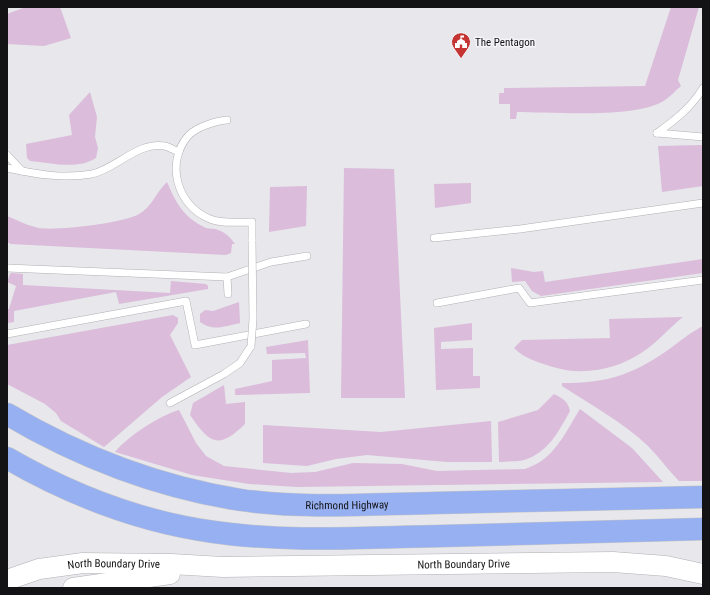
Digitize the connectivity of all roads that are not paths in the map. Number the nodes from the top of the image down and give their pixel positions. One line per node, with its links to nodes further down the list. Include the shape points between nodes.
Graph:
1 (703, 88): 3 (lane, via 696,100 680,116 656,133)
2 (227, 120): 4 (lane, via 210,124 189,135)
3 (703, 137)
4 (179, 152): 7 (lane, via 165,146 151,147 93,174 62,177); 19 (lane, bridge, via 176,180 184,199 196,212 211,220 252,222 254,318 251,346 240,363)
5 (7, 155): 7 (lane)
6 (7, 168): 7 (lane)
7 (23, 171): 8 (lane)
8 (7, 173)
9 (703, 203): 10 (lane, via 520,229)
10 (434, 238)
11 (307, 256): 13 (lane, via 271,262)
12 (7, 268): 13 (lane)
13 (227, 277): 15 (lane)
14 (703, 280): 16 (lane, via 530,303 519,288)
15 (228, 294)
16 (437, 303)
17 (306, 324): 18 (lane, via 194,345 186,301)
18 (7, 334)
19 (170, 403)
20 (7, 414): 22 (highway, Richmond Highway, via 66,446 130,473 195,491 262,502 361,504)
21 (7, 458): 23 (highway, via 52,482 124,511 187,528 236,535 339,538)
22 (703, 497)
23 (703, 529)
24 (223, 568): 25 (street, North Boundary Drive, via 606,561 666,566); 26 (street, North Boundary Drive, via 171,564 84,563 39,569); 27 (street, North Boundary Drive)
25 (703, 574)
26 (7, 580)
27 (73, 588)

